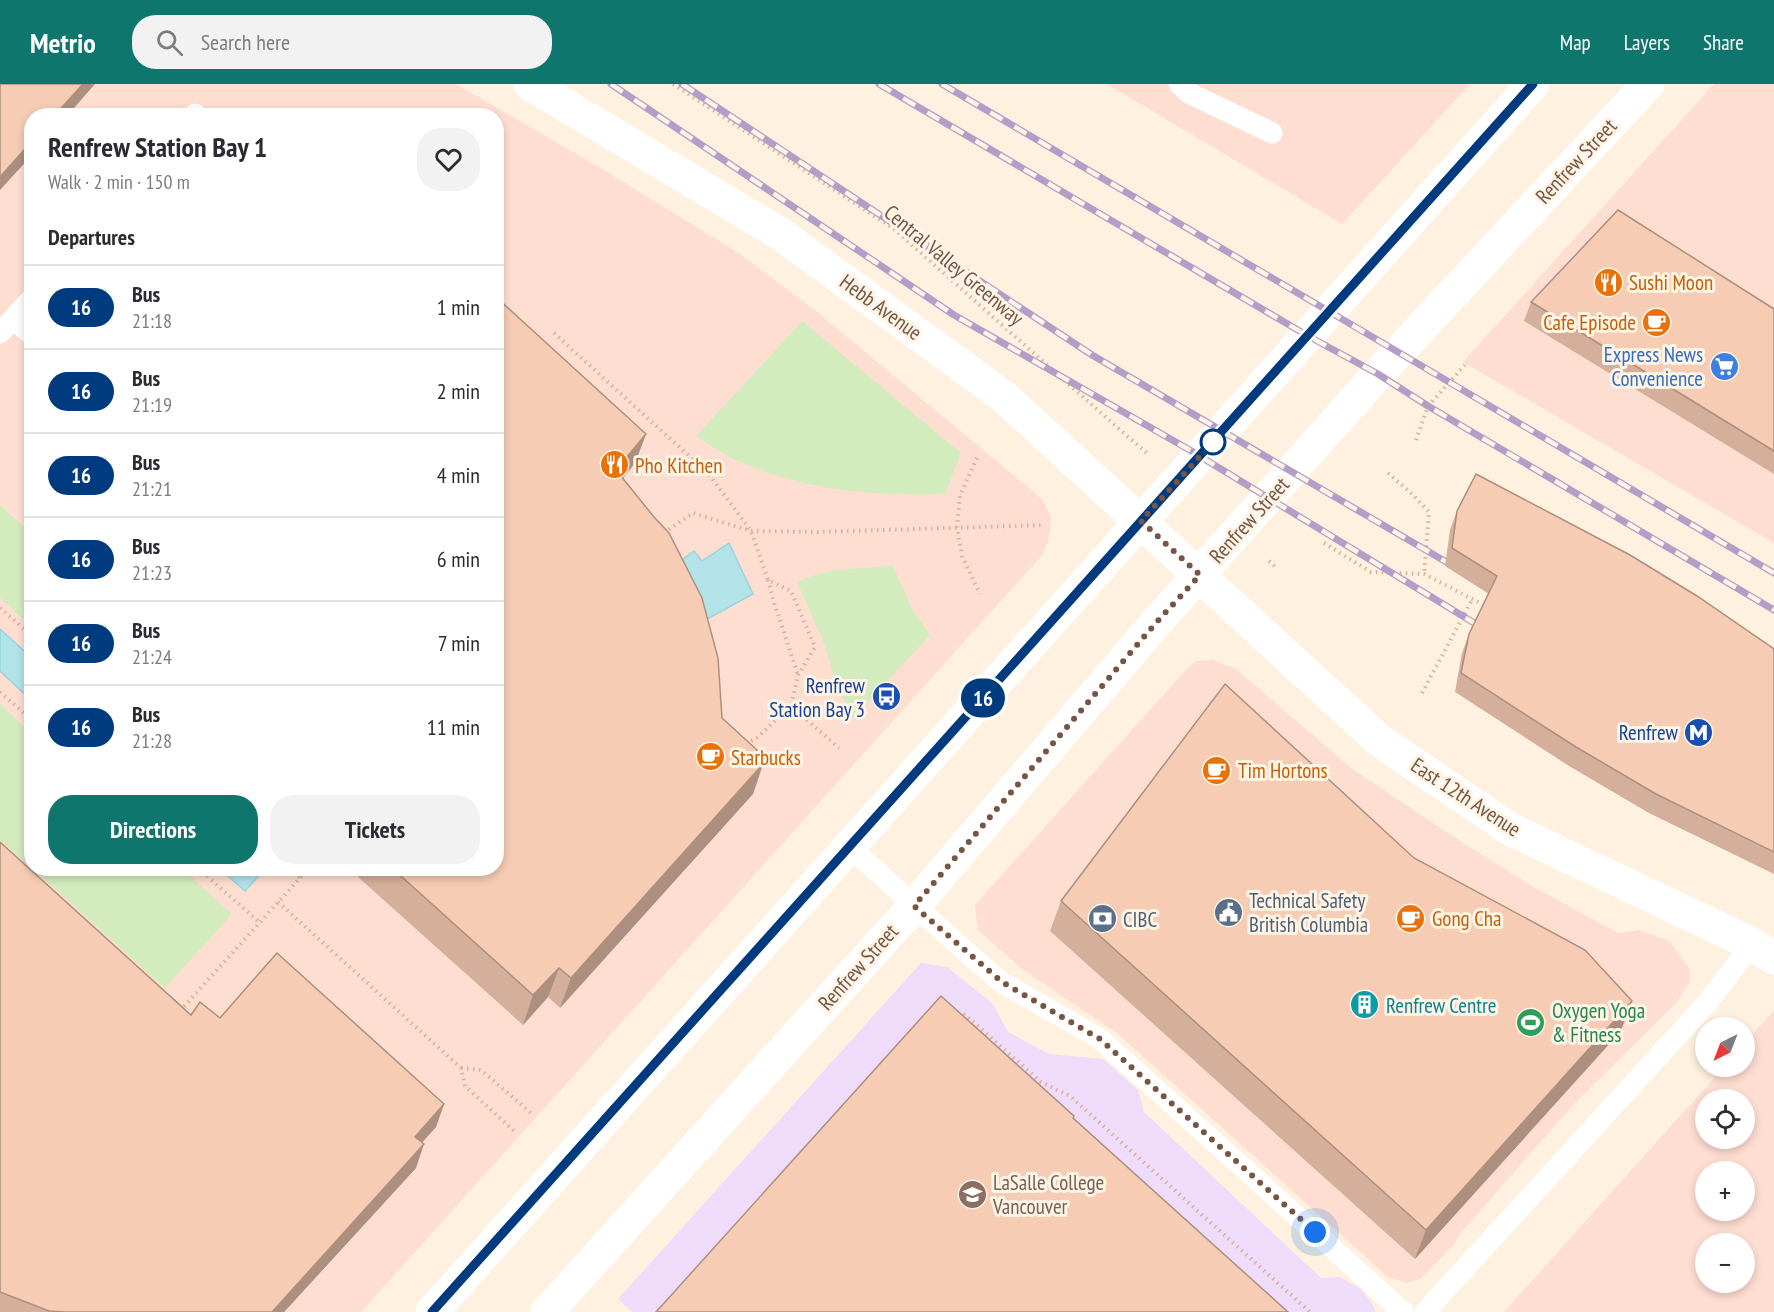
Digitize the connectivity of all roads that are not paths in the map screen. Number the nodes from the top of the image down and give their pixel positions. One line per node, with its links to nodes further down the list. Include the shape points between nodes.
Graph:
1 (530, 84): 9 (street, Hebb Avenue, via 782,235 1005,397)
2 (1179, 84): 5 (lane, via 1189,93)
3 (1533, 84): 9 (street)
4 (1648, 84): 10 (street, Renfrew Street, via 1378,374)
5 (1272, 133)
6 (24, 307): 7 (lane)
7 (6, 326): 8 (lane)
8 (24, 332)
9 (1141, 521): 10 (street, Hebb Avenue); 11 (street)
10 (1200, 575): 12 (street, Renfrew Street); 13 (street, East 12th Avenue, via 1380,741 1510,829)
11 (850, 847): 12 (lane); 14 (street)
12 (914, 906): 15 (street, Renfrew Street); 16 (lane, via 1002,982 1100,1039)
13 (1763, 951): 17 (lane, via 1708,1002)
14 (432, 1312)
15 (547, 1312)
16 (1403, 1312)
17 (1425, 1312)

